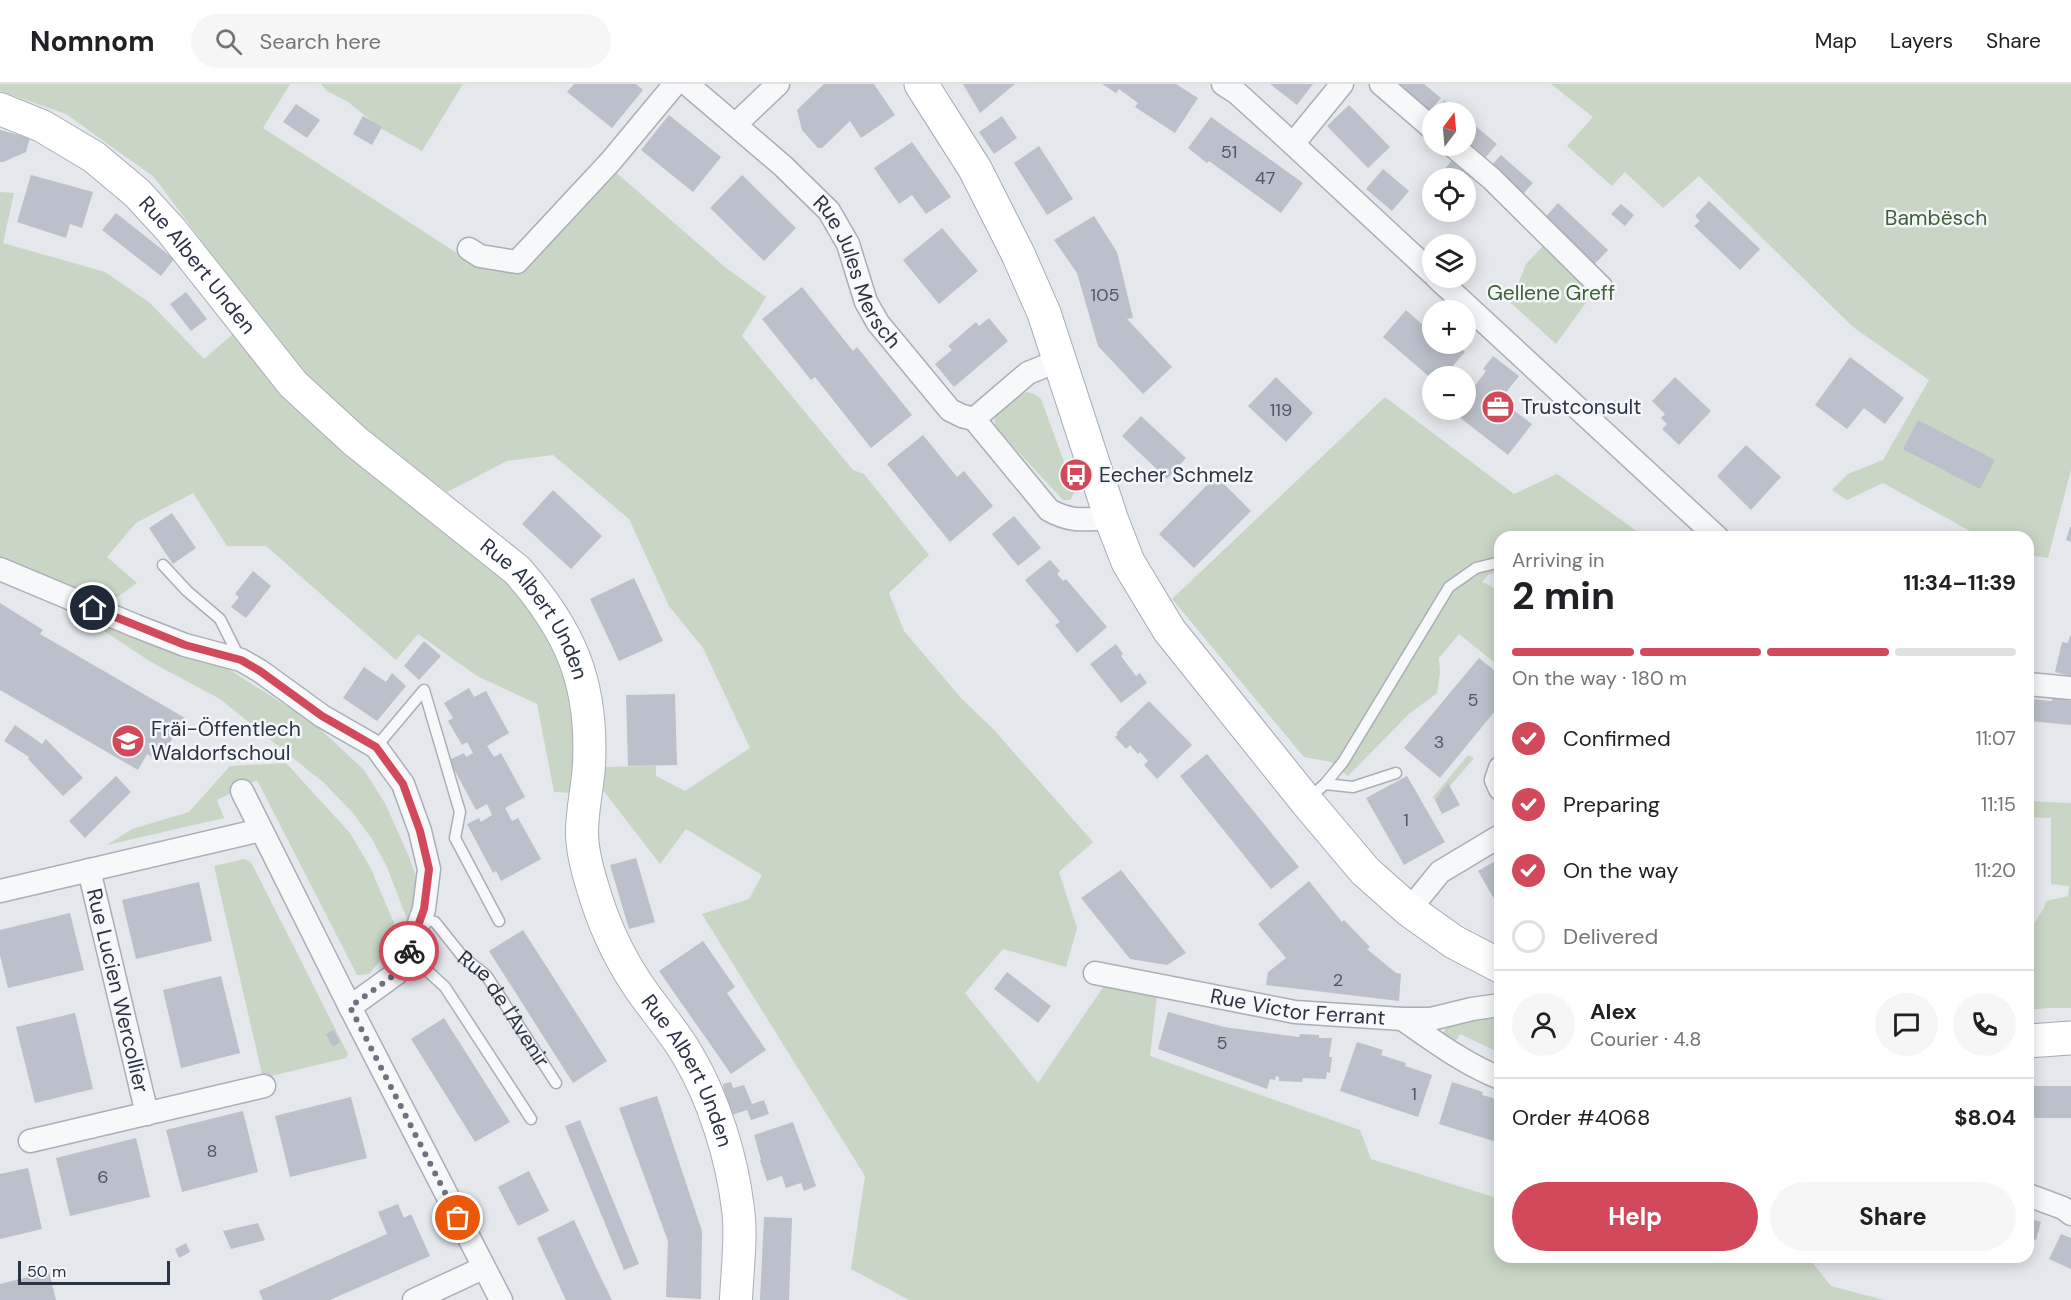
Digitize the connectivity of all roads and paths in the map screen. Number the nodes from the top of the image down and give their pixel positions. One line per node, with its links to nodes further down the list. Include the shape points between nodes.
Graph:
1 (675, 84): 13 (street, via 611,162 517,262 480,256)
2 (687, 84): 10 (street, Rue Jules Mersch)
3 (778, 84): 10 (street)
4 (921, 84): 17 (main road, via 975,169 1018,254)
5 (1222, 84): 11 (street)
6 (1342, 84): 11 (street)
7 (1381, 84): 9 (street)
8 (0, 109): 57 (main road, Rue Albert Unden, via 42,126 94,157 137,193 293,384 355,441 517,570 561,630 585,691 589,764 582,832 592,885 611,940 687,1055 714,1112 730,1162 739,1211)
9 (1422, 119)
10 (736, 124): 18 (street, Rue Jules Mersch, via 829,212 848,244 866,302 878,322 950,410)
11 (1293, 144): 14 (street)
12 (1465, 156): 15 (street)
13 (469, 249)
14 (1422, 264)
15 (1600, 287)
16 (1448, 288): 20 (street)
17 (1060, 360): 18 (street, via 1028,373); 19 (main road)
18 (974, 419): 19 (street, via 1049,510 1073,520)
19 (1112, 518): 30 (main road, via 1128,562 1168,630)
20 (1710, 531)
21 (1494, 564): 30 (lane, via 1476,568 1449,587 1343,762)
22 (164, 565): 24 (lane, via 220,619)
23 (0, 569): 24 (street, via 185,645)
24 (241, 660): 27 (street, via 322,716)
25 (2034, 685): 26 (street)
26 (2071, 688)
27 (376, 747): 36 (street, via 403,784 420,831 429,869); 37 (lane, via 424,690 459,812 455,838)
28 (1396, 773): 30 (lane, via 1353,787)
29 (242, 791): 31 (street)
30 (1315, 793): 35 (main road, via 1365,871)
31 (261, 830): 33 (street, Rue Lucien Wercollier); 42 (street)
32 (1494, 840): 35 (street, via 1440,872)
33 (89, 870): 34 (street, Rue Lucien Wercollier); 49 (street, Rue Lucien Wercollier)
34 (0, 891)
35 (1409, 910): 39 (main road, via 1454,942)
36 (421, 918): 38 (street); 47 (lane, Rue de l'Avenir, via 435,922 463,957 486,975)
37 (499, 921)
38 (408, 953): 42 (street, via 397,973); 50 (lane, Rue de l'Avenir, via 445,987)
39 (1494, 963)
40 (1095, 974): 43 (street, Rue Victor Ferrant, via 1295,1012)
41 (1494, 1006): 43 (street, Rue Victor Ferrant, via 1431,1019)
42 (350, 1007): 54 (street)
43 (1402, 1019): 46 (street)
44 (2071, 1038): 45 (main road)
45 (2034, 1041)
46 (1494, 1076)
47 (556, 1083)
48 (264, 1086): 49 (street, Rue Lucien Wercollier)
49 (147, 1114): 51 (street, Rue Lucien Wercollier)
50 (531, 1119)
51 (30, 1141)
52 (2034, 1197): 53 (street)
53 (2071, 1214)
54 (483, 1268): 55 (street); 56 (street)
55 (414, 1300)
56 (501, 1300)
57 (736, 1300)

